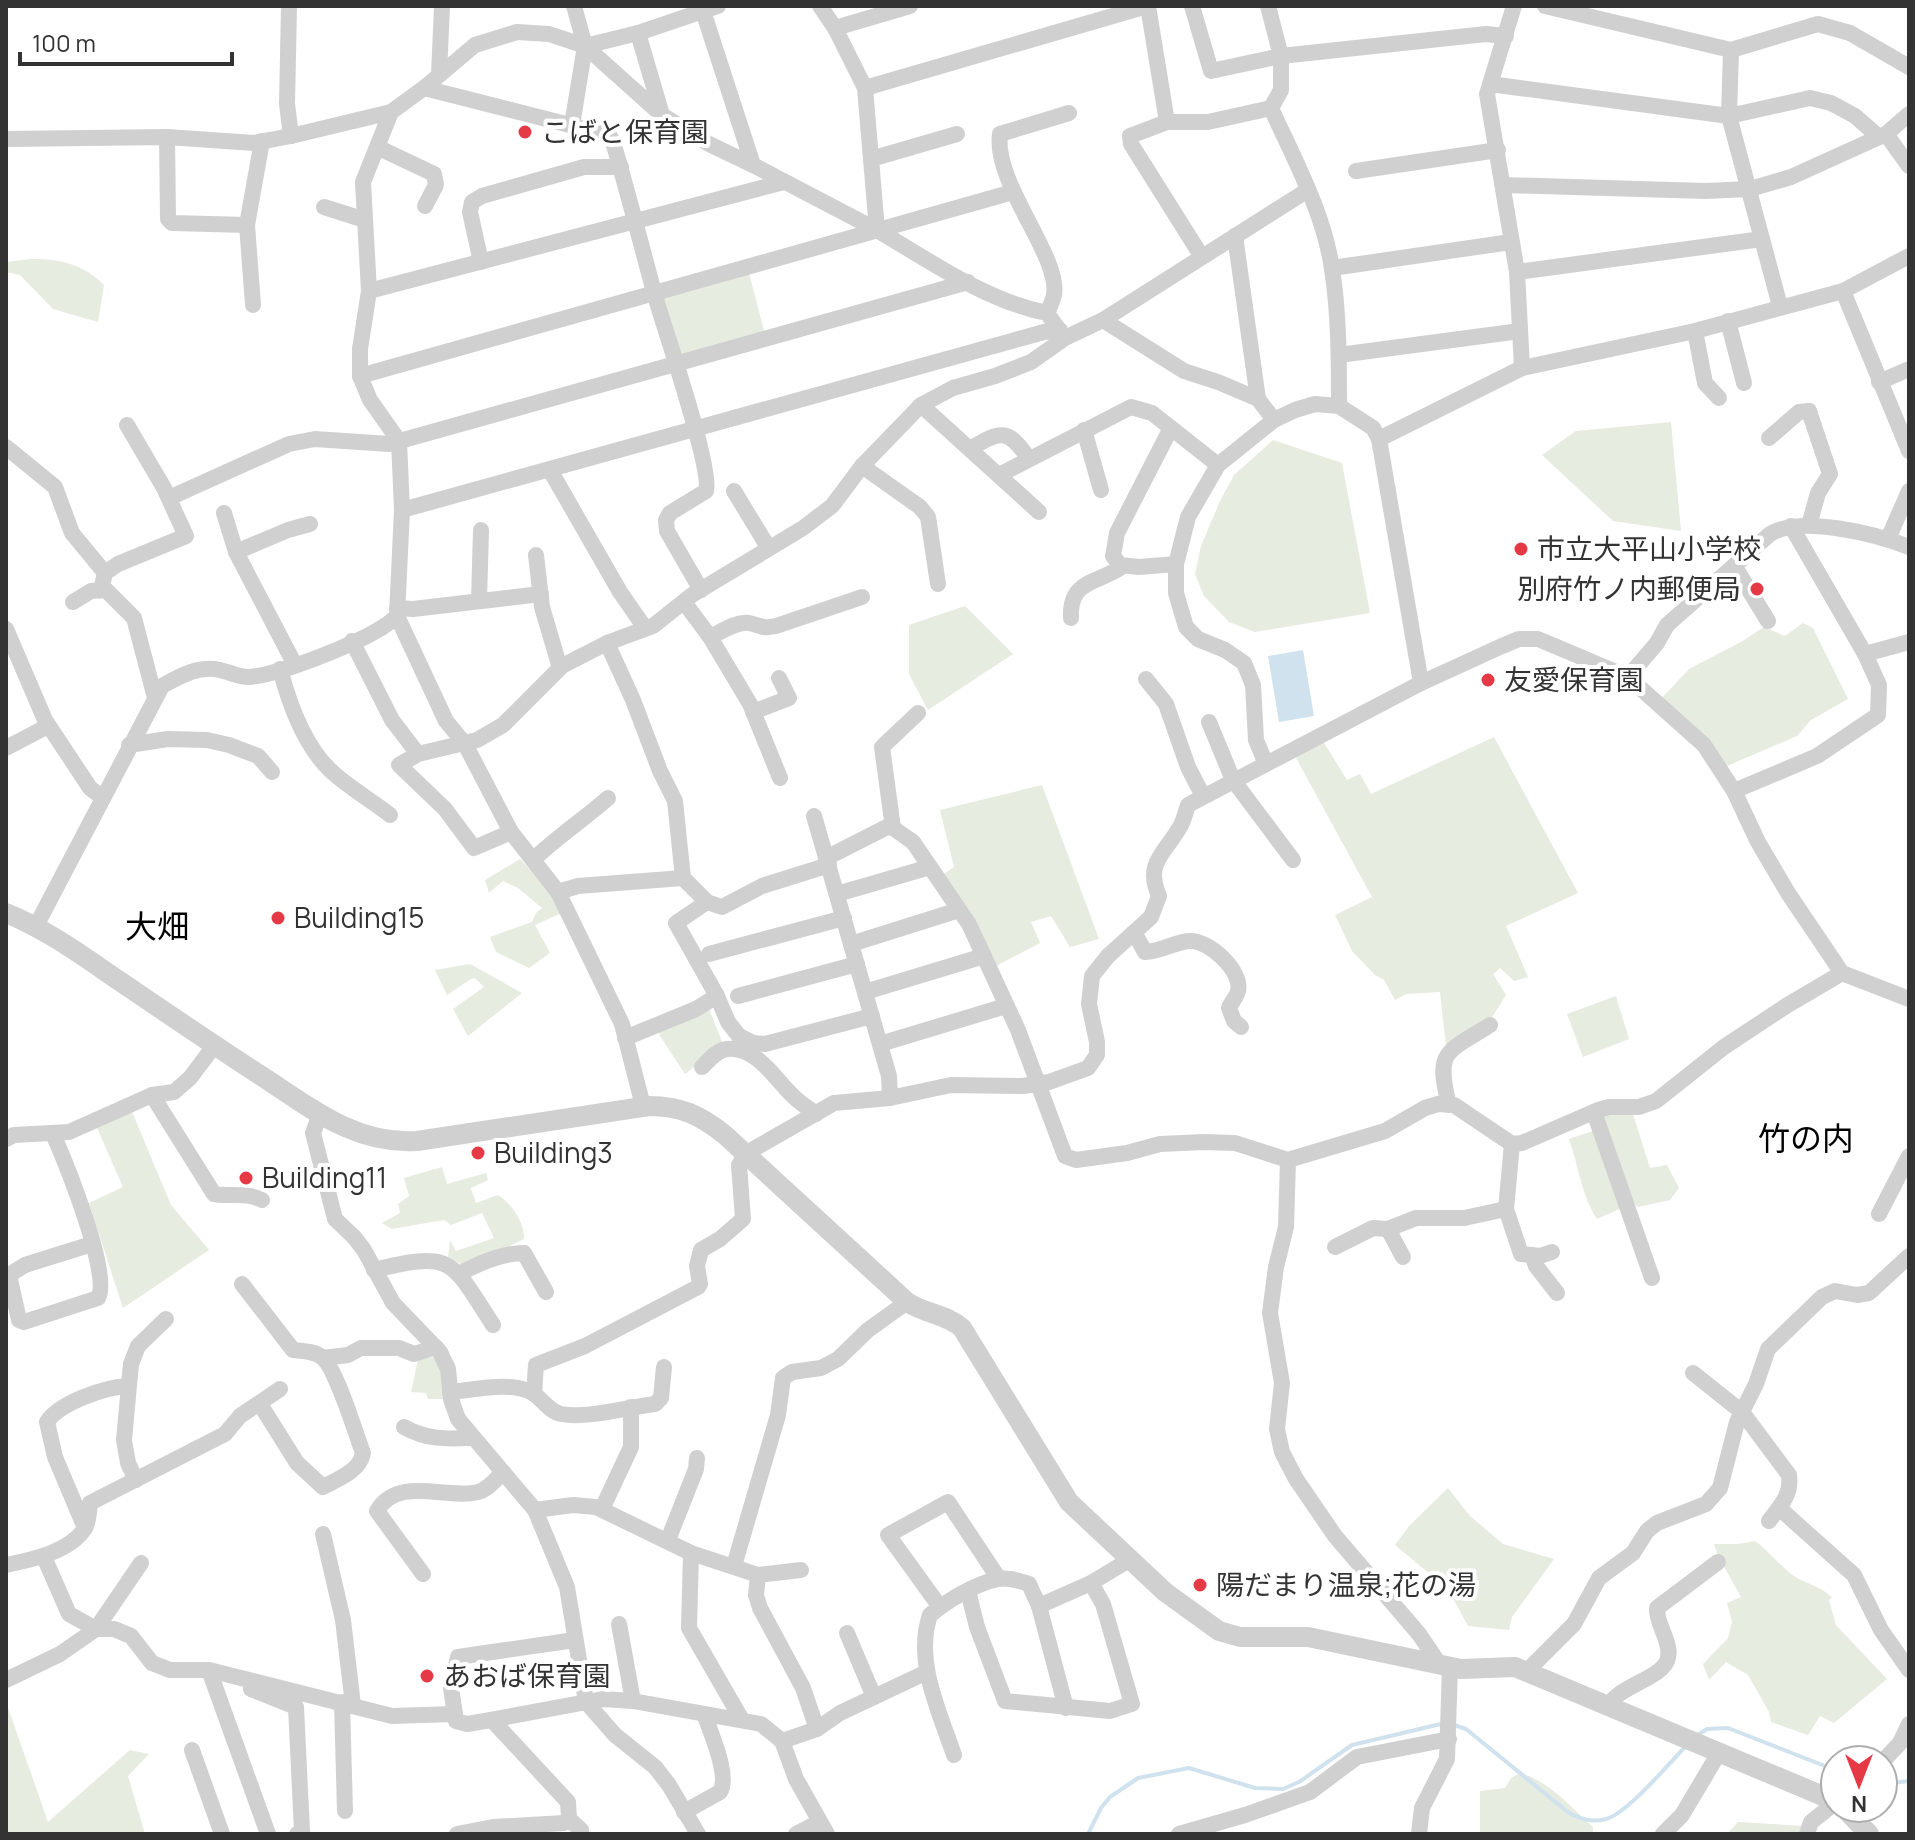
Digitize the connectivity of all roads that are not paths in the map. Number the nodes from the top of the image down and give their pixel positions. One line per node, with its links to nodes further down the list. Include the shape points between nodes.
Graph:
1 (289, 6): 33 (street)
2 (442, 6): 19 (street)
3 (574, 6): 15 (street)
4 (820, 6): 12 (street)
5 (910, 6): 12 (street)
6 (1148, 6): 22 (street); 29 (street)
7 (1192, 6): 17 (street, via 1211,71)
8 (1268, 6): 17 (street)
9 (1514, 6): 14 (street)
10 (1545, 6): 16 (street)
11 (710, 8): 13 (street); 40 (street)
12 (835, 28): 22 (street)
13 (638, 33): 15 (street); 27 (street)
14 (1506, 36): 17 (street); 20 (street)
15 (585, 46): 19 (street, via 549,34 517,32 475,45); 27 (street); 30 (street)
16 (1731, 50): 18 (street, via 1818,24 1850,33); 28 (street)
17 (1281, 56): 23 (street, via 1281,90)
18 (1909, 67)
19 (439, 75): 21 (street)
20 (1490, 84): 28 (street); 38 (street, via 1487,94)
21 (424, 88): 24 (street); 30 (street)
22 (865, 88): 39 (street)
23 (1271, 108): 29 (street, via 1208,122); 47 (street)
24 (391, 112): 33 (street); 37 (street)
25 (1069, 113): 48 (street, via 1000,134 998,145)
26 (1909, 114): 32 (street)
27 (662, 115): 40 (street)
28 (1729, 116): 32 (street, via 1810,98 1831,103); 46 (street)
29 (1167, 122): 59 (street, via 1130,136 1131,144)
30 (572, 125): 42 (street, via 609,135)
31 (957, 134): 39 (street)
32 (1882, 135): 41 (street); 46 (street, via 1791,177)
33 (291, 136): 36 (street)
34 (167, 137): 35 (street); 36 (street); 53 (street, via 168,219)
35 (6, 139)
36 (262, 141): 53 (street)
37 (379, 148): 49 (street, via 434,174 436,185); 51 (street, via 363,182)
38 (1498, 150): 43 (street); 45 (street)
39 (871, 159): 54 (street)
40 (753, 165): 44 (street)
41 (1909, 166)
42 (621, 167): 52 (street); 60 (street, via 584,167 472,202)
43 (1356, 171)
44 (784, 182): 52 (street); 54 (street)
45 (1504, 185): 46 (street); 57 (street)
46 (1750, 189): 56 (street)
47 (1308, 190): 55 (street); 61 (street)
48 (1013, 192): 54 (street); 69 (street, via 1050,269 1055,294)
49 (425, 206)
50 (324, 207): 51 (street)
51 (365, 220): 64 (street)
52 (637, 222): 60 (street); 66 (street)
53 (247, 225): 67 (street)
54 (877, 230): 63 (street); 66 (street)
55 (1235, 236): 59 (street); 83 (street)
56 (1762, 239): 62 (street); 68 (street)
57 (1511, 242): 61 (street); 62 (street)
58 (1909, 256): 65 (street)
59 (1202, 257): 70 (street)
60 (481, 262): 64 (street)
61 (1332, 268): 75 (street)
62 (1517, 272): 72 (street)
63 (968, 282): 69 (street, via 1025,309); 76 (street)
64 (369, 291): 79 (street)
65 (1843, 291): 68 (street); 80 (street)
66 (654, 293): 76 (street); 79 (street)
67 (253, 305)
68 (1780, 306): 71 (street)
69 (1047, 313): 74 (street)
70 (1103, 320): 74 (street); 83 (street, via 1184,371)
71 (1728, 321): 73 (street); 81 (street)
72 (1520, 331): 75 (street); 77 (street)
73 (1695, 331): 77 (street); 82 (street, via 1705,383)
74 (1062, 334): 84 (street, via 1031,362 953,388); 89 (street, via 1044,332)
75 (1339, 355): 85 (street)
76 (675, 366): 89 (street); 93 (street)
77 (1522, 368): 92 (street)
78 (1909, 369): 80 (street)
79 (360, 376): 93 (street)
80 (1879, 382): 96 (street)
81 (1744, 383)
82 (1719, 398)
83 (1258, 399): 86 (street)
84 (921, 405): 95 (street); 99 (street)
85 (1339, 406): 86 (street, via 1315,404); 92 (street, via 1373,428)
86 (1274, 420): 98 (street)
87 (127, 425): 105 (street)
88 (1171, 428): 90 (street, via 1152,413 1131,407); 98 (street); 119 (street, via 1117,533 1113,556)
89 (696, 430): 100 (street); 124 (street, via 708,486 666,520 667,531)
90 (1084, 430): 97 (street); 102 (street)
91 (1769, 438): 110 (street, via 1799,412 1809,411 1830,474)
92 (1379, 439): 145 (street)
93 (399, 441): 105 (street, via 315,439 289,444); 106 (street)
94 (6, 447): 121 (street, via 55,487 72,533)
95 (970, 449): 97 (street, via 998,434 1009,435); 101 (street)
96 (1909, 451)
97 (1029, 459): 101 (street)
98 (1218, 465): 118 (street, via 1188,517)
99 (862, 466): 114 (street, via 832,506); 122 (street, via 928,517)
100 (550, 470): 106 (street); 133 (street)
101 (999, 475): 107 (street)
102 (1101, 490)
103 (734, 491): 114 (street)
104 (1909, 491): 113 (street)
105 (169, 498): 121 (street, via 186,536)
106 (402, 510): 130 (street)
107 (1039, 512)
108 (224, 513): 116 (street)
109 (310, 524): 116 (street)
110 (1809, 525): 111 (street); 113 (street)
111 (1791, 526): 120 (street, via 1770,534); 139 (street)
112 (481, 530): 127 (street)
113 (1888, 539): 115 (street)
114 (768, 547): 124 (street)
115 (1909, 547)
116 (236, 552): 140 (street)
117 (536, 555): 125 (street)
118 (1176, 564): 119 (street); 155 (street, via 1176,593 1186,627 1244,663 1253,685 1256,740)
119 (1123, 566): 131 (street, via 1077,590)
120 (1735, 567): 132 (street); 142 (street, via 1667,625)
121 (105, 573): 123 (street)
122 (938, 584)
123 (101, 590): 128 (street); 146 (street, via 134,618)
124 (701, 590): 129 (street)
125 (541, 594): 127 (street); 141 (street)
126 (862, 597): 135 (street, via 776,626 737,624)
127 (479, 600): 130 (street)
128 (73, 602)
129 (684, 602): 133 (street); 135 (street)
130 (397, 612): 136 (street, via 390,623); 151 (street, via 436,703)
131 (1071, 618)
132 (1768, 621)
133 (645, 628): 138 (street)
134 (6, 629): 150 (street)
135 (710, 637): 147 (street)
136 (352, 641): 140 (street); 154 (street, via 392,720)
137 (1909, 642): 139 (street)
138 (607, 643): 141 (street); 171 (street, via 675,801)
139 (1865, 654): 159 (street, via 1879,685 1878,715 1817,756)
140 (288, 667): 146 (street, via 248,677 215,669 188,672 162,686); 163 (street, via 288,699 317,755)
141 (560, 668): 151 (street, via 503,725)
142 (1628, 677): 145 (street, via 1538,639 1519,639); 159 (street, via 1704,745)
143 (779, 678): 147 (street, via 789,698)
144 (1146, 679): 160 (street, via 1166,704)
145 (1421, 683): 155 (street)
146 (155, 698): 152 (street)
147 (753, 712): 157 (street)
148 (918, 713): 165 (street, via 882,747)
149 (1209, 722): 158 (street)
150 (48, 726): 153 (street); 161 (street, via 90,788)
151 (465, 744): 154 (street); 166 (street)
152 (129, 745): 156 (street, via 207,740 258,756); 161 (street)
153 (6, 748)
154 (418, 754): 166 (street, via 399,765 445,809 474,848)
155 (1266, 764): 158 (street)
156 (272, 772)
157 (780, 778)
158 (1233, 780): 160 (street); 168 (street)
159 (1734, 791): 184 (street, via 1788,893)
160 (1203, 796): 179 (street, via 1188,805 1153,868 1159,896 1151,917)
161 (102, 797): 178 (street)
162 (608, 798): 167 (street)
163 (390, 815)
164 (814, 816): 169 (street)
165 (893, 828): 169 (street, via 880,830); 170 (street, via 913,842)
166 (511, 832): 167 (street)
167 (533, 860): 172 (street)
168 (1293, 860)
169 (828, 861): 173 (street); 174 (street, via 722,907)
170 (930, 867): 173 (street); 175 (street)
171 (683, 878): 172 (street); 174 (street)
172 (558, 892): 193 (street)
173 (837, 894): 177 (street)
174 (707, 902): 187 (street, via 676,923)
175 (959, 910): 180 (street); 182 (street)
176 (6, 913): 178 (street)
177 (844, 918): 180 (street); 181 (street)
178 (36, 926): 195 (street)
179 (1135, 934): 192 (street, via 1145,952 1189,941 1216,950 1237,983 1229,1008); 197 (street, via 1092,976 1094,1062 1080,1073)
180 (851, 944): 183 (street)
181 (709, 954)
182 (984, 956): 185 (street); 189 (street)
183 (857, 964): 185 (street); 188 (street)
184 (1842, 973): 186 (street); 202 (street, via 1724,1047 1656,1101)
185 (865, 992): 190 (street)
186 (1905, 992)
187 (717, 996): 190 (street, via 728,1022 753,1043); 193 (street)
188 (738, 996)
189 (1006, 1006): 194 (street); 197 (street)
190 (872, 1016): 194 (street)
191 (1490, 1025): 200 (street, via 1447,1053 1441,1076)
192 (1241, 1027)
193 (625, 1038): 201 (street)
194 (880, 1044): 199 (street)
195 (214, 1046): 198 (street, via 174,1092); 203 (street)
196 (702, 1067): 204 (street, via 725,1049 741,1051)
197 (1037, 1084): 199 (street, via 951,1085); 210 (street, via 1068,1159 1204,1142 1235,1143)
198 (152, 1095): 205 (street, via 69,1132); 211 (street, via 214,1194 251,1194)
199 (890, 1098): 204 (street, via 834,1103)
200 (1449, 1105): 207 (street); 210 (street, via 1425,1108 1385,1131)
201 (643, 1106): 203 (street, via 402,1142 361,1135); 208 (street, via 696,1114)
202 (1594, 1112): 207 (street); 223 (street)
203 (320, 1114): 221 (street, via 313,1133 333,1215)
204 (816, 1114): 208 (street)
205 (53, 1134): 206 (street); 215 (street, via 75,1184)
206 (6, 1139)
207 (1512, 1144): 212 (street)
208 (745, 1154): 227 (street); 237 (street, via 739,1165 743,1219 701,1250 698,1287 552,1363 536,1365)
209 (1908, 1158): 213 (street)
210 (1288, 1160): 270 (street, via 1286,1227 1270,1313 1282,1383 1277,1429 1282,1452 1335,1536)
211 (262, 1200)
212 (1506, 1209): 214 (street, via 1464,1218 1416,1218); 218 (street, via 1521,1254)
213 (1879, 1214)
214 (1388, 1229): 216 (street, via 1373,1228); 220 (street)
215 (92, 1244): 215 (street, via 103,1281 98,1298 19,1320 9,1275)
216 (1335, 1247)
217 (1552, 1252): 218 (street)
218 (1532, 1255): 226 (street)
219 (1909, 1256): 240 (street, via 1869,1293 1835,1291 1822,1297 1768,1349)
220 (1403, 1257)
221 (374, 1270): 222 (street, via 433,1261 445,1262); 230 (street, via 393,1303)
222 (459, 1274): 225 (street, via 524,1253); 229 (street)
223 (1652, 1278)
224 (242, 1284): 231 (street, via 293,1350)
225 (546, 1292)
226 (1557, 1293)
227 (907, 1302): 253 (street, via 962,1328 1061,1492); 257 (street, via 838,1359 783,1378 778,1415)
228 (166, 1319): 234 (street, via 138,1346)
229 (493, 1325)
230 (436, 1347): 231 (street, via 414,1354 399,1348 361,1348); 236 (street, via 448,1369)
231 (323, 1358): 238 (street, via 363,1453 351,1471 323,1487 297,1463)
232 (664, 1367): 239 (street, via 661,1398 655,1404)
233 (1693, 1373): 240 (street)
234 (128, 1386): 245 (street, via 124,1440); 248 (street, via 85,1398 52,1414 47,1422 55,1457)
235 (280, 1389): 238 (street)
236 (450, 1392): 237 (street, via 517,1387); 242 (street, via 458,1419)
237 (534, 1394): 239 (street, via 563,1414)
238 (260, 1404): 245 (street, via 225,1434)
239 (631, 1407): 246 (street, via 631,1447)
240 (1742, 1412): 272 (street, via 1789,1475 1787,1498 1774,1514 1854,1575 1881,1630); 273 (street, via 1720,1488 1706,1504 1647,1531 1633,1553 1599,1578 1574,1624)
241 (404, 1427): 242 (street, via 439,1440)
242 (472, 1438): 244 (street)
243 (697, 1458): 250 (street)
244 (503, 1472): 247 (street); 259 (street, via 476,1493 419,1490 381,1503 377,1511)
245 (136, 1480): 248 (street, via 90,1503)
246 (602, 1509): 247 (street, via 573,1505); 250 (street)
247 (535, 1510): 269 (street, via 567,1587)
248 (85, 1528): 252 (street)
249 (323, 1534): 280 (street, via 343,1620)
250 (668, 1540): 251 (street)
251 (691, 1553): 257 (street); 286 (street, via 689,1628)
252 (44, 1557): 256 (street); 267 (street, via 69,1614)
253 (1129, 1560): 262 (street); 270 (street, via 1219,1631 1240,1637 1308,1637)
254 (1718, 1562): 281 (street, via 1657,1608 1668,1662)
255 (141, 1563): 267 (street)
256 (6, 1565)
257 (734, 1566): 260 (street)
258 (801, 1570): 260 (street)
259 (423, 1574)
260 (758, 1575): 288 (street, via 760,1608 803,1688)
261 (999, 1579): 263 (street); 264 (street, via 1029,1584); 265 (street, via 948,1502 888,1535)
262 (1091, 1583): 264 (street); 282 (street, via 1103,1604 1132,1704 1110,1711)
263 (968, 1591): 265 (street); 282 (street, via 1005,1701)
264 (1039, 1606): 282 (street)
265 (940, 1607): 274 (street, via 930,1615 926,1631)
266 (619, 1624): 278 (street)
267 (96, 1629): 271 (street, via 131,1636 152,1663 170,1670); 276 (street, via 60,1654)
268 (847, 1633): 277 (street)
269 (575, 1640): 279 (street); 283 (street, via 458,1657 451,1688)
270 (1445, 1666): 273 (street); 289 (street)
271 (209, 1670): 275 (street); 303 (street)
272 (1909, 1670)
273 (1527, 1671): 281 (street)
274 (927, 1672): 277 (street); 294 (street)
275 (242, 1678): 280 (street); 304 (street, via 252,1690 296,1707 302,1831)
276 (6, 1680)
277 (874, 1697): 288 (street)
278 (633, 1701): 279 (street); 284 (street)
279 (586, 1702): 285 (street); 297 (street, via 615,1735 655,1767)
280 (348, 1704): 283 (street, via 392,1716); 296 (street)
281 (1609, 1705): 293 (street)
282 (1066, 1708)
283 (455, 1714): 285 (street, via 456,1721 467,1724)
284 (705, 1716): 286 (street); 297 (street, via 724,1787)
285 (492, 1720): 299 (street, via 568,1802)
286 (742, 1720): 290 (street, via 761,1724)
287 (1909, 1724): 291 (street)
288 (817, 1729): 290 (street)
289 (1449, 1739): 308 (street, via 1357,1757 1310,1792); 309 (street, via 1444,1768 1422,1808)
290 (782, 1741): 300 (street)
291 (1899, 1744)
292 (192, 1750): 302 (street)
293 (1720, 1751): 295 (street); 310 (street, via 1688,1806)
294 (954, 1755)
295 (1819, 1795)
296 (345, 1811)
297 (684, 1812): 306 (street)
298 (1819, 1815): 311 (street)
299 (569, 1819): 301 (street); 305 (street)
300 (823, 1828): 307 (street)
301 (462, 1833)
302 (222, 1834)
303 (268, 1834)
304 (297, 1834)
305 (581, 1834)
306 (698, 1834)
307 (796, 1834)
308 (1179, 1834)
309 (1419, 1834)
310 (1663, 1834)
311 (1807, 1834)

